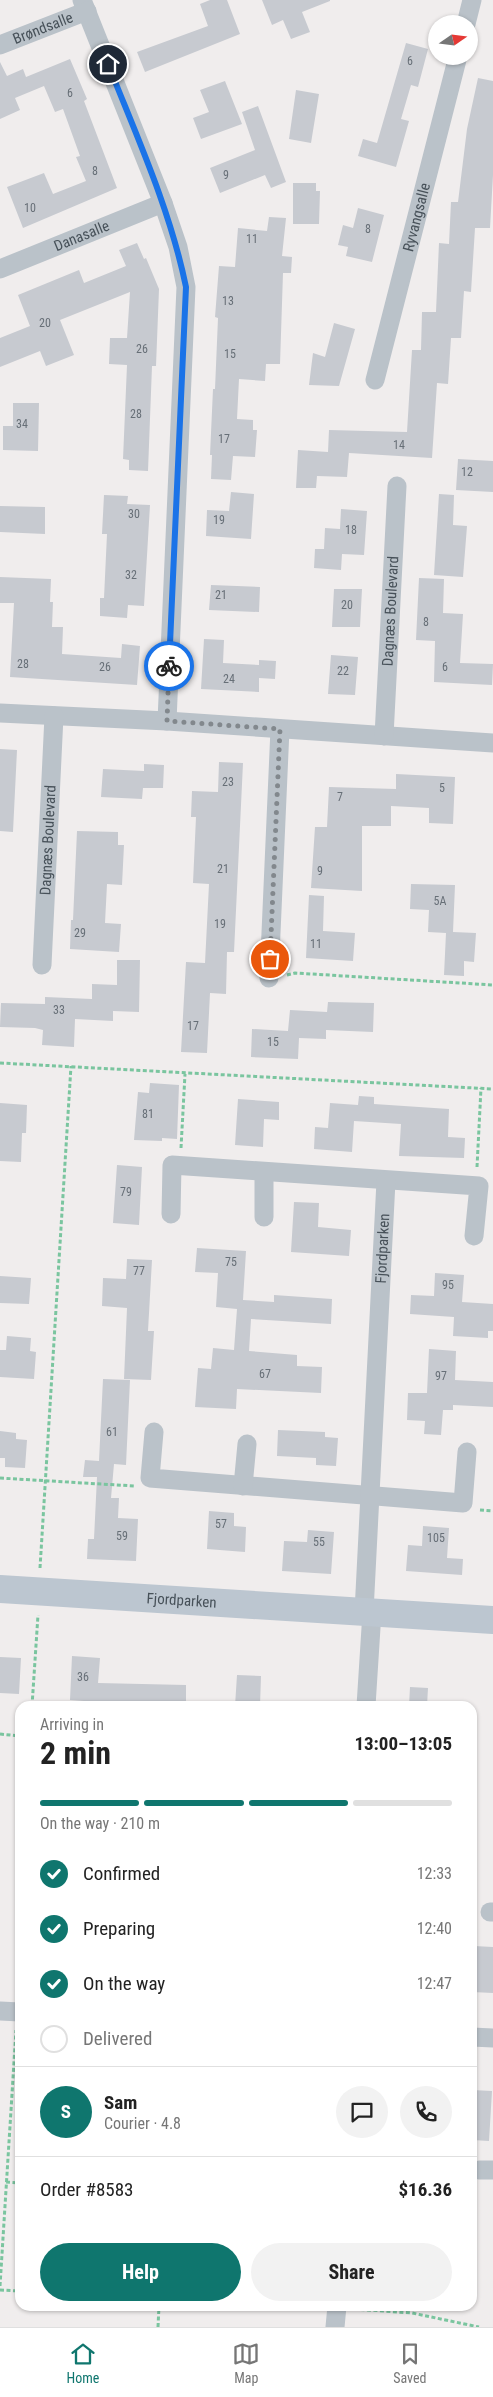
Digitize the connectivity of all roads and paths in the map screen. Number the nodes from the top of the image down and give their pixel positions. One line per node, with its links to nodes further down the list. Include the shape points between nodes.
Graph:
1 (472, 0): 3 (street)
2 (84, 6): 4 (street, Brøndsalle); 6 (street)
3 (468, 15)
4 (0, 45)
5 (456, 65): 8 (street, Ryvangsalle)
6 (163, 204): 7 (street, Danasalle); 12 (street, via 178,247 186,287)
7 (0, 269)
8 (375, 380)
9 (397, 486): 14 (street, Dagnæs Boulevard)
10 (0, 713): 11 (street)
11 (54, 716): 12 (street); 16 (street, Dagnæs Boulevard)
12 (167, 721): 13 (street)
13 (280, 729): 14 (street); 17 (street)
14 (384, 736): 15 (street)
15 (493, 743)
16 (42, 965)
17 (269, 978): 18 (path, via 295,973)
18 (493, 985)
19 (0, 1063): 20 (path)
20 (71, 1066): 21 (path); 36 (path)
21 (185, 1074): 22 (path); 24 (path, via 180,1155)
22 (481, 1088): 23 (path); 27 (path)
23 (493, 1089)
24 (172, 1165): 25 (street); 28 (street)
25 (264, 1173): 26 (street); 29 (street)
26 (386, 1181): 27 (street); 38 (street, Fjordparken)
27 (479, 1186): 30 (street)
28 (171, 1214)
29 (264, 1217)
30 (474, 1236)
31 (154, 1432): 35 (street)
32 (247, 1444): 37 (street)
33 (467, 1452): 38 (street, via 464,1503)
34 (0, 1478): 36 (path)
35 (150, 1478): 36 (path, via 140,1486); 37 (street)
36 (46, 1481): 40 (path)
37 (243, 1486): 38 (street)
38 (369, 1496): 41 (street, Fjordparken)
39 (0, 1589): 40 (street, Fjordparken)
40 (39, 1591): 41 (street, Fjordparken); 43 (path)
41 (368, 1612): 42 (street, Fjordparken); 44 (street, Fjordparken)
42 (493, 1620)
43 (32, 1701)
44 (366, 1701)
45 (0, 1734): 46 (path)
46 (15, 1736)
47 (15, 1986): 48 (path)
48 (12, 2011): 51 (path)
49 (477, 2036): 50 (street)
50 (493, 2038)
51 (6, 2182): 52 (path); 53 (path)
52 (15, 2183)
53 (0, 2288): 54 (path)
54 (15, 2290)
55 (159, 2311): 58 (path)
56 (320, 2311): 57 (path)
57 (336, 2314): 59 (path, via 412,2313)
58 (158, 2327)
59 (479, 2327)

